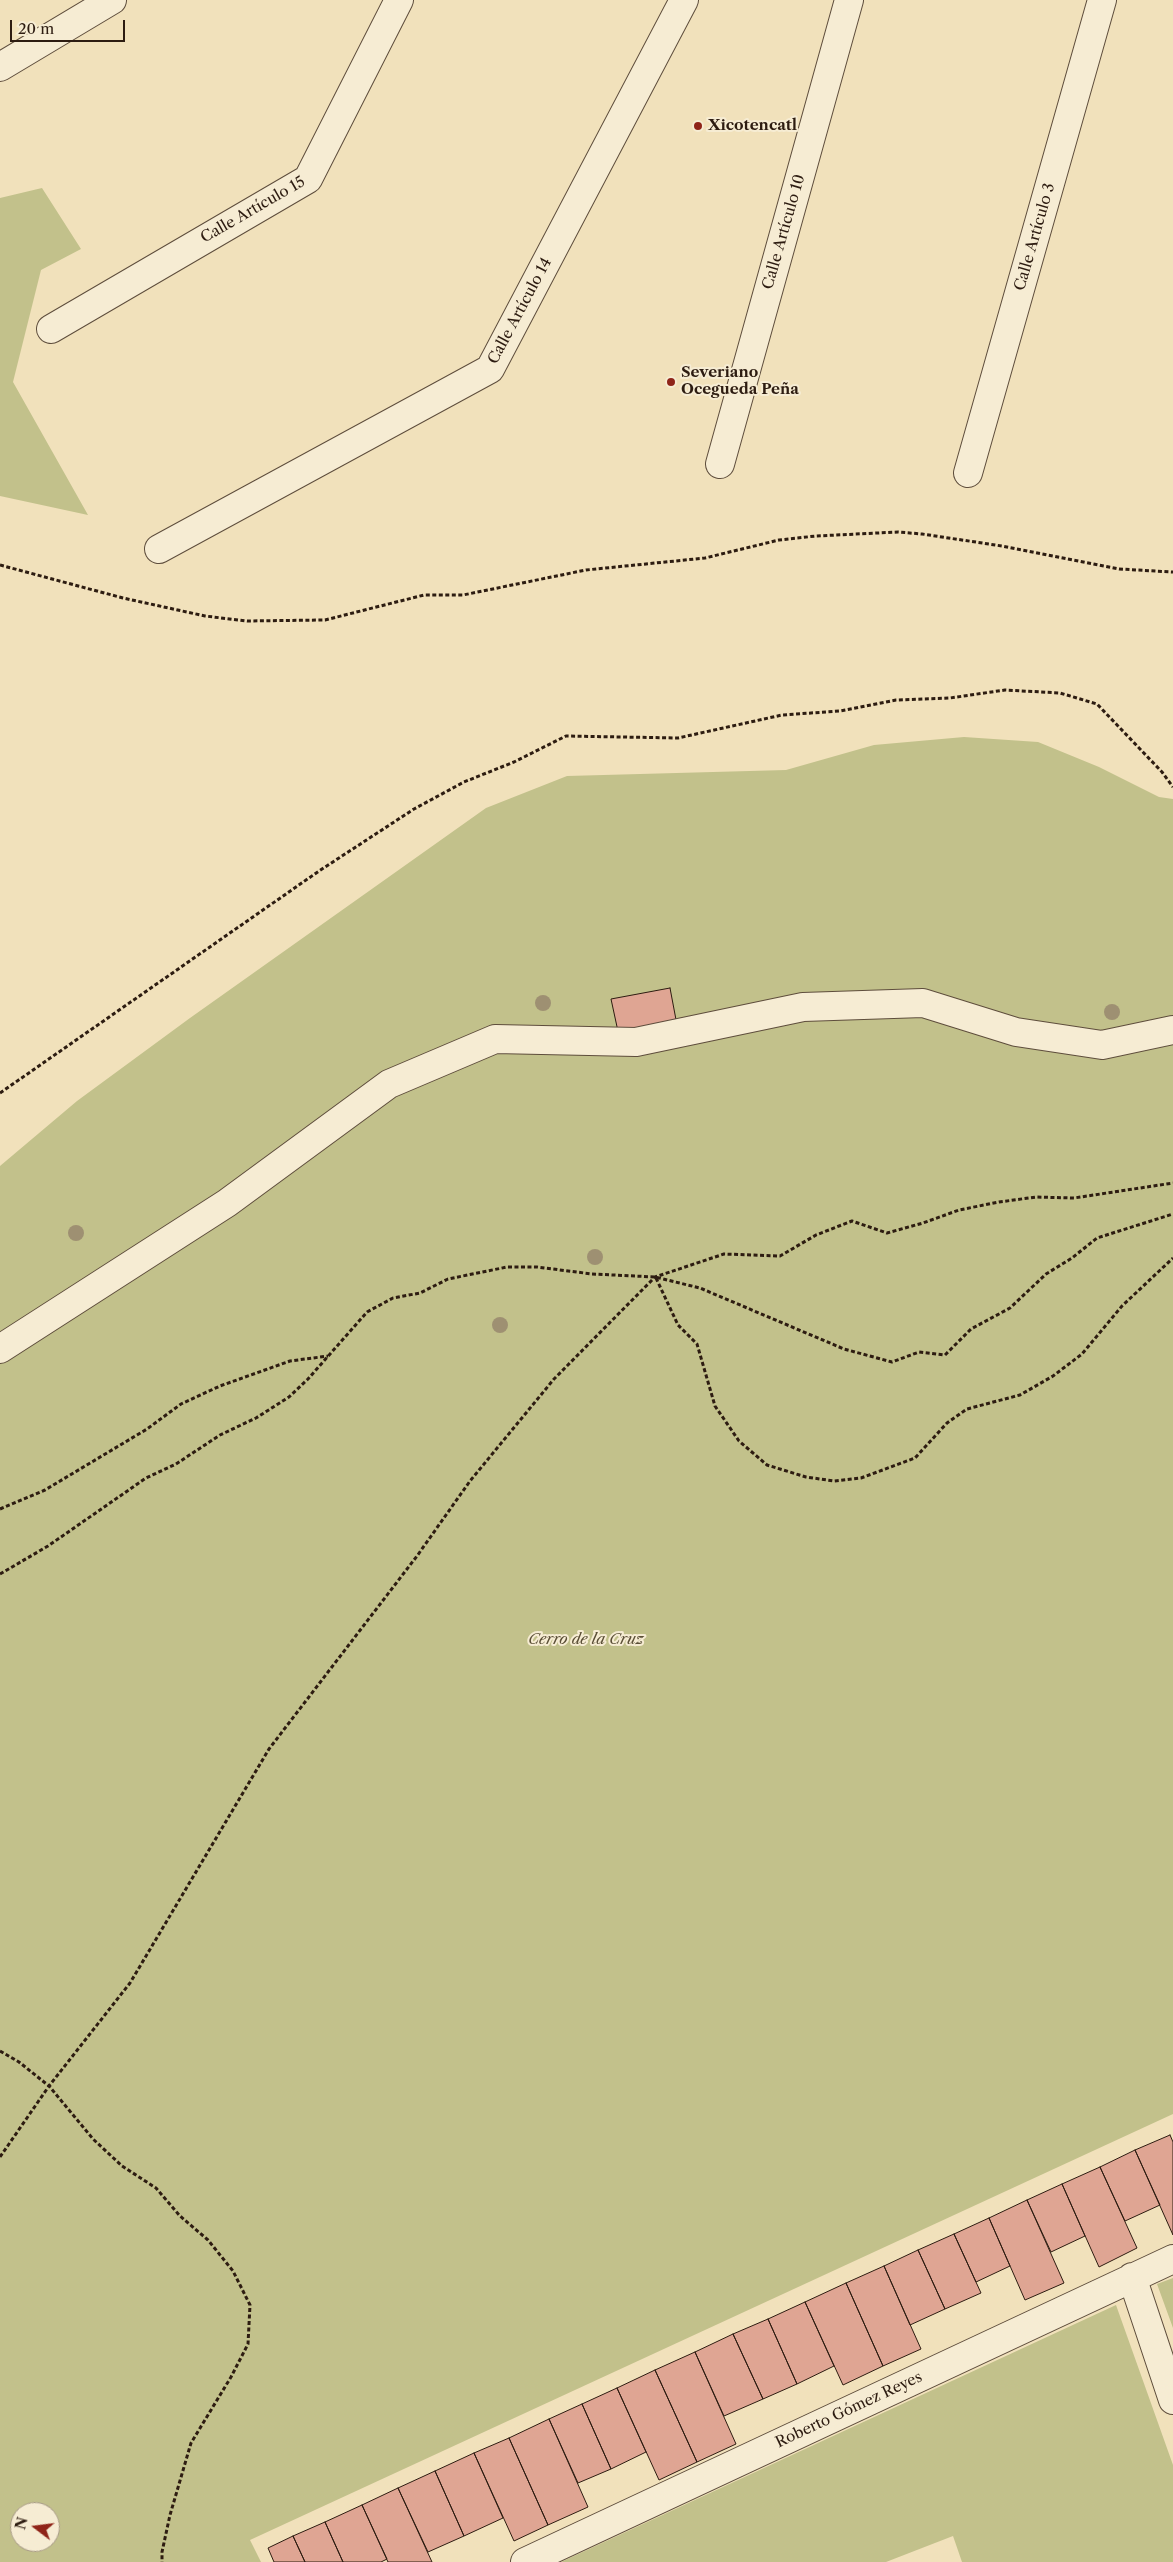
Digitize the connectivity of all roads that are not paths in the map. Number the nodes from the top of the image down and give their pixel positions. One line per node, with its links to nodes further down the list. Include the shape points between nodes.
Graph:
1 (112, 0): 6 (street)
2 (399, 0): 7 (street, Calle Artículo 15, via 308,178)
3 (684, 0): 10 (street, Calle Artículo 14, via 490,369)
4 (849, 0): 8 (street, Calle Artículo 10)
5 (1102, 0): 9 (street, Calle Artículo 3)
6 (0, 68)
7 (51, 329)
8 (720, 464)
9 (968, 473)
10 (159, 549)
11 (1173, 1030): 12 (street, via 1102,1046 1016,1032 923,1003 803,1007 636,1042 495,1039 389,1084 227,1203)
12 (0, 1349)
13 (1173, 2259): 14 (street, Roberto Gómez Reyes)
14 (1132, 2277): 15 (street); 16 (street, Roberto Gómez Reyes)
15 (1173, 2400)
16 (525, 2562)

